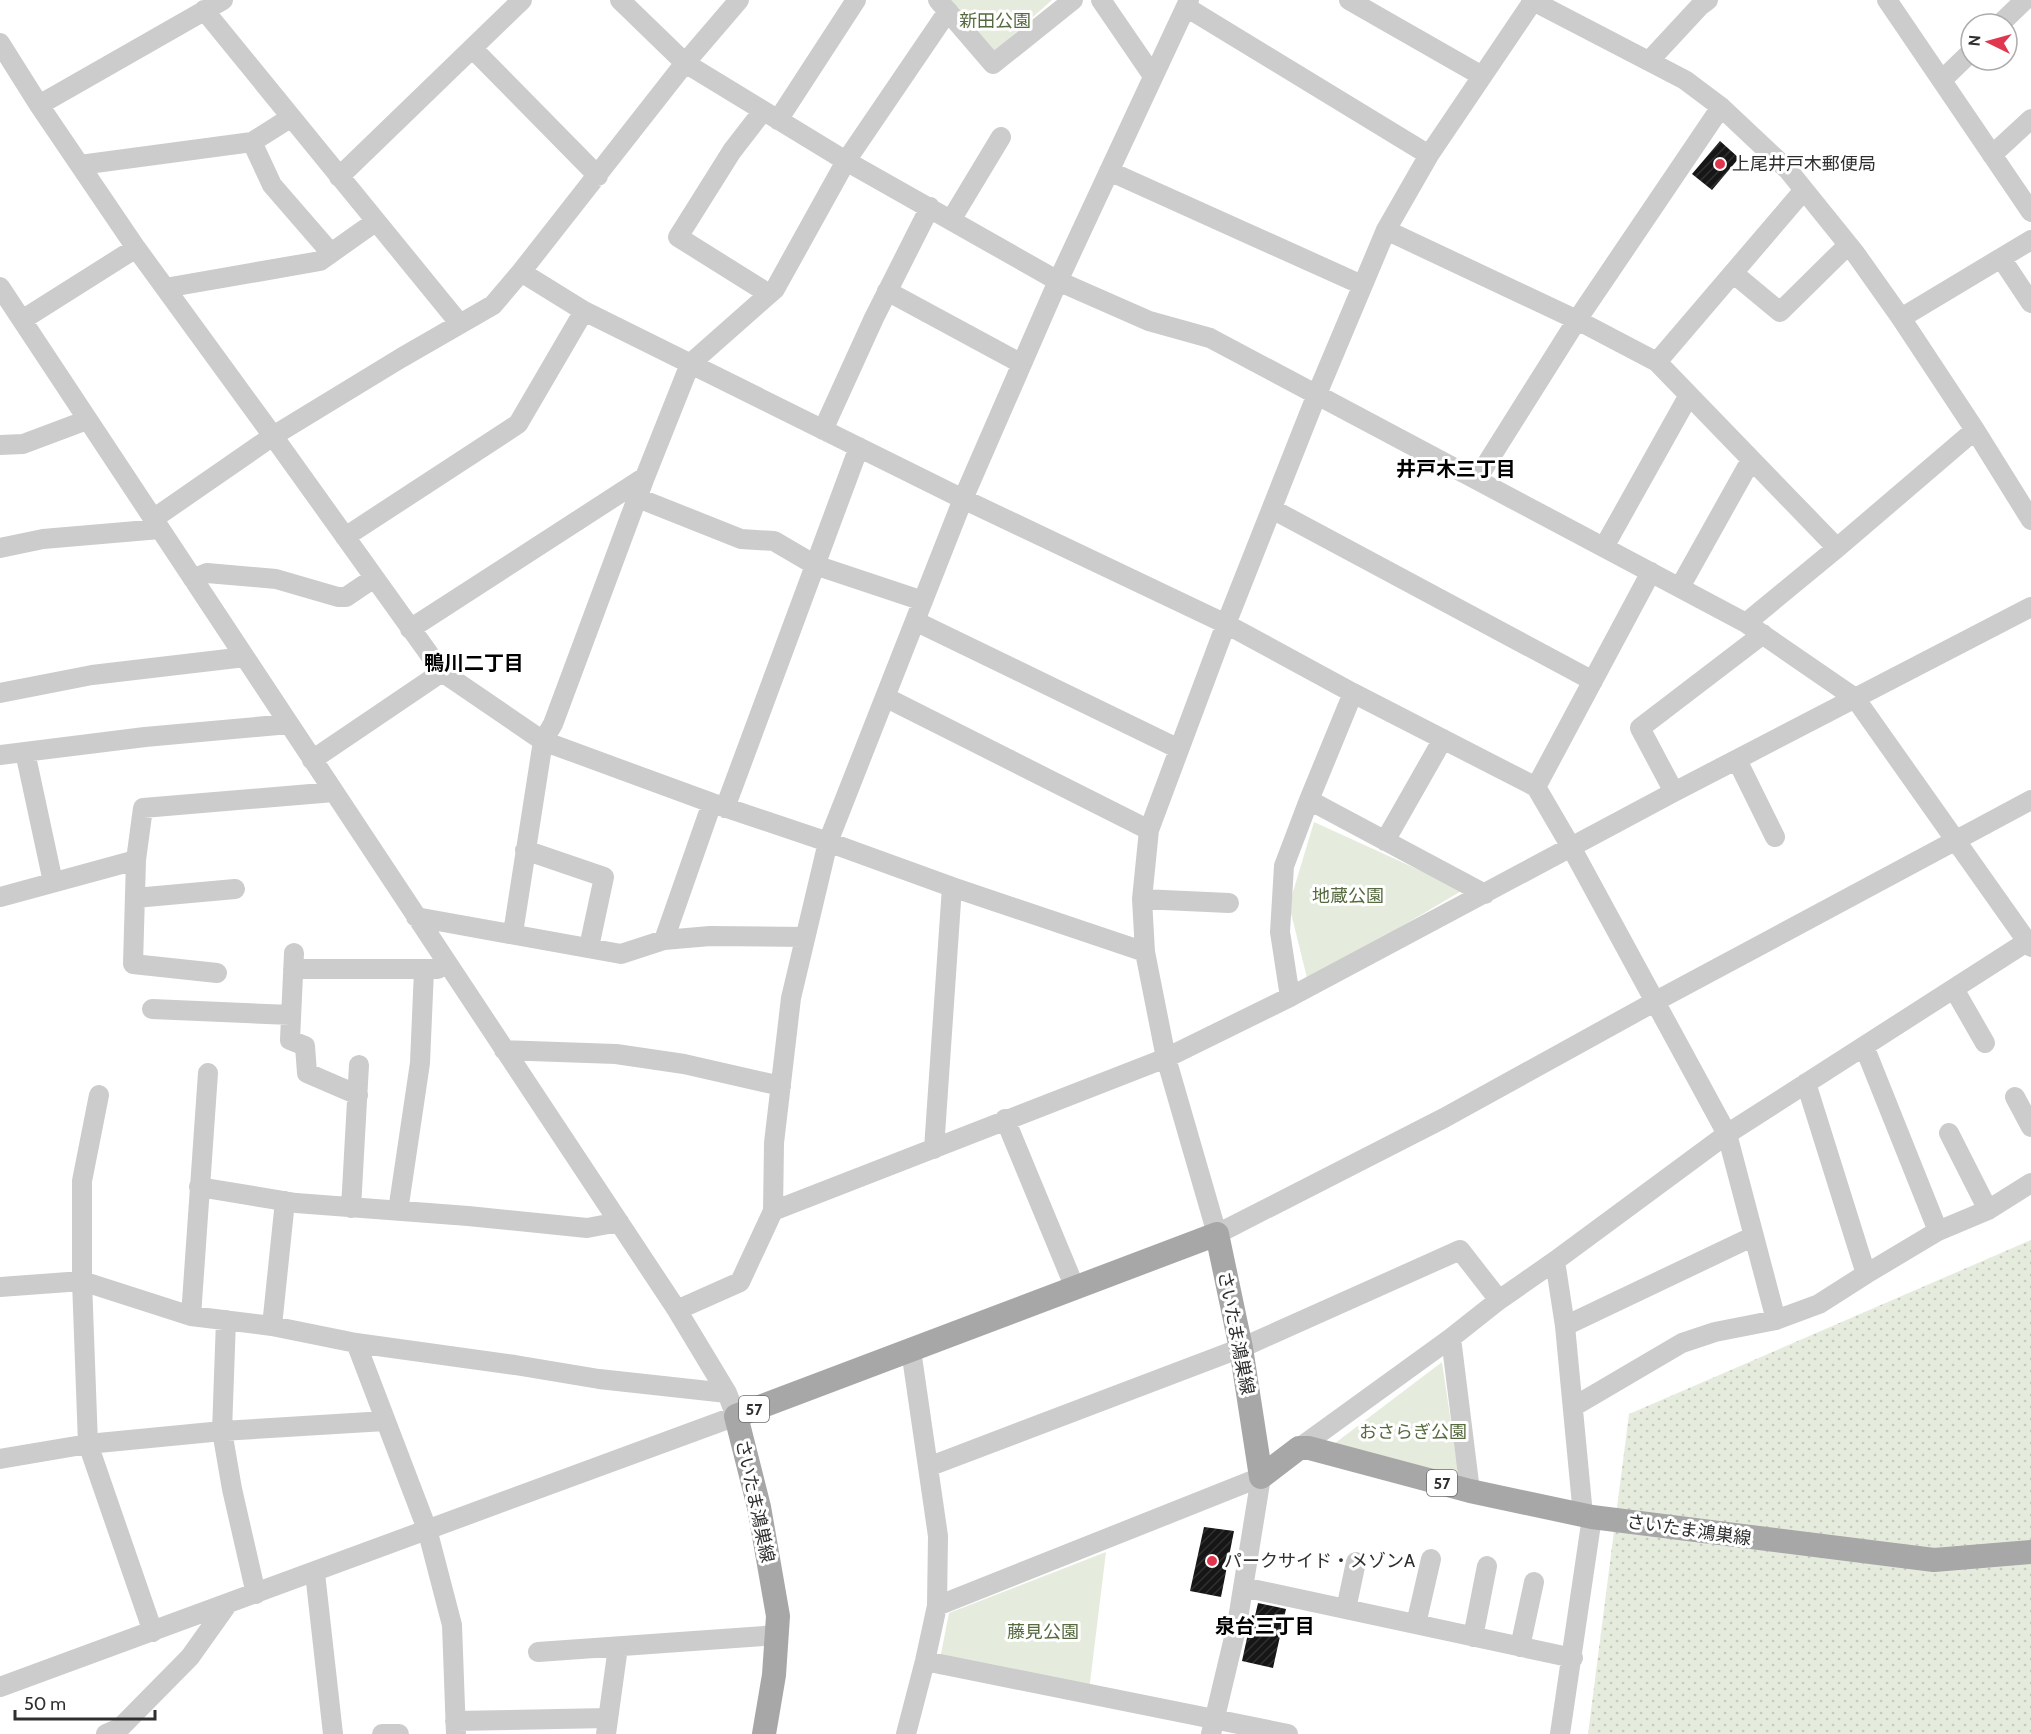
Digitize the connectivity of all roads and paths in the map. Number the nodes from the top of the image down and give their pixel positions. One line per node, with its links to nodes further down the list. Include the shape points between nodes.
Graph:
1 (223, 0): 15 (street)
2 (522, 0): 18 (street)
3 (620, 0): 20 (street)
4 (856, 0): 27 (street)
5 (1073, 0): 14 (street, via 993,64)
6 (1101, 0): 22 (street)
7 (1349, 0): 23 (street)
8 (1532, 0): 19 (street); 23 (street)
9 (1887, 0): 24 (street)
10 (2025, 0): 16 (street)
11 (736, 1): 20 (street)
12 (1701, 2): 19 (street)
13 (1187, 4): 22 (street); 33 (street)
14 (943, 5): 34 (street)
15 (204, 10): 25 (street); 28 (street)
16 (2012, 12)
17 (0, 43): 25 (street)
18 (474, 49): 37 (street); 38 (street)
19 (1649, 61): 26 (street, via 1685,80)
20 (685, 63): 27 (street); 37 (street)
21 (1959, 64): 24 (street)
22 (1153, 76): 36 (street)
23 (1482, 76): 33 (street)
24 (1942, 80): 32 (street)
25 (39, 105): 35 (street)
26 (1721, 107): 39 (street); 62 (street)
27 (771, 116): 34 (street); 56 (street, via 732,151 678,237)
28 (290, 118): 31 (street); 38 (street)
29 (2031, 119): 32 (street)
30 (1000, 137): 42 (street)
31 (252, 142): 35 (street); 48 (street, via 272,185)
32 (1992, 155): 41 (street)
33 (1429, 156): 44 (street)
34 (846, 161): 40 (street); 56 (street)
35 (80, 165): 47 (street)
36 (1109, 171): 52 (street); 53 (street)
37 (598, 176): 50 (street)
38 (339, 177): 43 (street)
39 (1804, 190): 46 (street); 51 (street)
40 (930, 207): 42 (street); 55 (street)
41 (2031, 212)
42 (951, 220): 52 (street)
43 (375, 222): 48 (street); 63 (street)
44 (1386, 230): 53 (street); 62 (street)
45 (2031, 240): 49 (street)
46 (1848, 245): 51 (street, via 1780,312); 60 (street)
47 (136, 248): 54 (street); 61 (street)
48 (331, 253): 54 (street, via 320,261)
49 (2001, 258): 58 (street); 60 (street)
50 (521, 272): 59 (street); 63 (street, via 494,305)
51 (1733, 273): 64 (street)
52 (1058, 281): 66 (street); 67 (street, via 1149,321 1210,338)
53 (1362, 285): 67 (street)
54 (165, 288): 72 (street)
55 (887, 291): 66 (street); 70 (street)
56 (770, 294): 65 (street)
57 (3, 298): 61 (street)
58 (2031, 303)
59 (584, 311): 65 (street); 83 (street, via 518,424)
60 (1901, 318): 71 (street)
61 (22, 320): 69 (street)
62 (1577, 320): 64 (street); 77 (street)
63 (460, 324): 72 (street)
64 (1657, 362): 68 (street)
65 (690, 364): 70 (street); 76 (street)
66 (1022, 364): 79 (street)
67 (1317, 394): 77 (street); 80 (street)
68 (1689, 395): 75 (street); 84 (street)
69 (87, 420): 73 (street, via 23,444); 82 (street)
70 (823, 430): 74 (street)
71 (1975, 430): 81 (street); 86 (street)
72 (273, 436): 82 (street); 83 (street)
73 (0, 445)
74 (859, 447): 79 (street); 87 (street)
75 (1751, 460): 86 (street); 91 (street)
76 (645, 477): 78 (street); 97 (street)
77 (1477, 479): 84 (street)
78 (638, 498): 87 (street, via 741,539 774,541); 108 (street, via 553,724)
79 (963, 499): 92 (street); 96 (street)
80 (1272, 509): 96 (street); 101 (street)
81 (2031, 520)
82 (156, 524): 85 (street); 90 (street)
83 (345, 537): 89 (street)
84 (1604, 547): 88 (street)
85 (0, 548)
86 (1837, 548): 95 (street)
87 (815, 565): 92 (street); 119 (street)
88 (1651, 572): 91 (street); 101 (street)
89 (374, 578): 90 (street, via 346,597 276,579 207,573); 97 (street)
90 (193, 579): 99 (street)
91 (1680, 587): 95 (street)
92 (923, 601): 94 (street)
93 (2031, 607): 105 (street)
94 (915, 621): 104 (street); 109 (street)
95 (1746, 623): 98 (street)
96 (1226, 624): 103 (street); 109 (street)
97 (410, 629): 100 (street)
98 (1763, 634): 105 (street); 116 (street, via 1640,728)
99 (245, 657): 102 (street, via 92,675); 106 (street)
100 (442, 672): 108 (street); 113 (street)
101 (1593, 681): 114 (street)
102 (0, 693)
103 (1353, 693): 107 (street); 117 (street)
104 (885, 697): 120 (street); 124 (street)
105 (1855, 698): 112 (street); 122 (street)
106 (289, 724): 110 (street); 113 (street)
107 (1443, 739): 114 (street); 123 (street)
108 (543, 741): 119 (street); 126 (street)
109 (1179, 749): 120 (street)
110 (25, 752): 111 (street); 128 (street)
111 (0, 755)
112 (1737, 759): 116 (street); 121 (street)
113 (312, 760): 115 (street)
114 (1536, 787): 125 (street)
115 (334, 792): 127 (street, via 143,808); 136 (street)
116 (1674, 792): 125 (street)
117 (1309, 800): 123 (street); 147 (street, via 1284,866 1280,932)
118 (2031, 800): 122 (street)
119 (719, 806): 124 (street); 139 (street)
120 (1149, 830): 134 (street)
121 (1775, 837)
122 (1957, 840): 140 (street); 148 (street)
123 (1385, 841): 131 (street)
124 (828, 842): 129 (street); 138 (street)
125 (1571, 847): 131 (street); 148 (street)
126 (525, 850): 137 (street); 141 (street, via 604,877)
127 (136, 860): 128 (street); 133 (street)
128 (53, 882): 132 (street)
129 (952, 887): 142 (street); 166 (street)
130 (235, 889): 133 (street)
131 (1485, 894): 147 (street)
132 (0, 897)
133 (135, 898): 145 (street, via 133,964)
134 (1142, 900): 135 (street); 142 (street)
135 (1229, 903)
136 (416, 917): 137 (street); 143 (street)
137 (513, 933): 141 (street)
138 (806, 937): 139 (street, via 710,936); 158 (street, via 790,998)
139 (664, 940): 141 (street, via 621,954)
140 (2029, 944): 146 (street)
141 (589, 948)
142 (1145, 952): 154 (street)
143 (450, 968): 144 (street); 153 (street)
144 (424, 970): 150 (street, via 294,961); 172 (street, via 420,1063)
145 (217, 973)
146 (1954, 989): 151 (street); 152 (street)
147 (1290, 997): 154 (street)
148 (1656, 1001): 165 (street); 176 (street, via 1444,1118)
149 (152, 1009): 150 (street)
150 (291, 1015): 160 (street, via 290,1040 305,1046 307,1072)
151 (1985, 1043)
152 (1864, 1046): 157 (street); 175 (street)
153 (504, 1050): 158 (street, via 616,1054 684,1064); 174 (street)
154 (1166, 1058): 162 (street); 176 (street)
155 (359, 1065): 160 (street)
156 (208, 1073): 168 (street)
157 (1806, 1083): 165 (street); 179 (street)
158 (781, 1086): 173 (street, via 774,1143)
159 (99, 1095): 180 (street, via 82,1181)
160 (358, 1095): 170 (street)
161 (2015, 1097): 163 (street)
162 (1005, 1119): 166 (street); 182 (street)
163 (2031, 1127)
164 (1949, 1133): 171 (street)
165 (1727, 1134): 177 (street); 178 (street)
166 (934, 1149): 173 (street)
167 (2031, 1183): 171 (street)
168 (199, 1187): 169 (street); 185 (street)
169 (285, 1202): 170 (street); 188 (street)
170 (351, 1208): 172 (street)
171 (1988, 1210): 175 (street)
172 (398, 1211): 174 (street, via 587,1228)
173 (773, 1211): 184 (street, via 740,1282)
174 (619, 1222): 184 (street)
175 (1938, 1231): 179 (street)
176 (1217, 1234): 182 (main road, さいたま鴻巣線 / 57); 192 (main road, さいたま鴻巣線)
177 (1754, 1236): 187 (street); 189 (street)
178 (1555, 1262): 183 (street); 189 (street)
179 (1866, 1274): 187 (street, via 1819,1304)
180 (82, 1281): 181 (street); 185 (street); 199 (street)
181 (0, 1287)
182 (1075, 1288): 193 (main road, さいたま鴻巣線 / 57)
183 (1499, 1300): 190 (street); 192 (street, via 1460,1250)
184 (677, 1311): 194 (street)
185 (191, 1316): 186 (street)
186 (226, 1320): 188 (street); 198 (street)
187 (1776, 1320): 195 (street, via 1682,1343)
188 (272, 1326): 191 (street)
189 (1565, 1326): 195 (street)
190 (1451, 1338): 200 (street); 204 (street)
191 (356, 1342): 194 (street, via 599,1379); 197 (street)
192 (1241, 1348): 202 (street); 203 (main road, さいたま鴻巣線)
193 (911, 1350): 196 (main road, さいたま鴻巣線 / 57); 202 (street)
194 (727, 1393): 196 (street)
195 (1573, 1407): 205 (street)
196 (736, 1416): 206 (street); 220 (main road, さいたま鴻巣線 / 57, via 759,1507 778,1616)
197 (385, 1421): 198 (street); 206 (street)
198 (222, 1431): 199 (street); 214 (street)
199 (88, 1444): 201 (street); 219 (street)
200 (1299, 1448): 203 (main road); 204 (main road, さいたま鴻巣線 / 57)
201 (0, 1459)
202 (928, 1467): 216 (street, via 938,1536)
203 (1261, 1477): 213 (street); 216 (street)
204 (1470, 1491): 205 (main road, さいたま鴻巣線 / 57)
205 (1588, 1516): 207 (main road, さいたま鴻巣線 / 57, via 1934,1560); 225 (street)
206 (427, 1529): 211 (street); 230 (street, via 452,1625)
207 (2031, 1552)
208 (1431, 1559): 218 (street)
209 (1356, 1562): 217 (street)
210 (1487, 1566): 221 (street)
211 (315, 1573): 214 (street); 232 (street)
212 (1534, 1582): 223 (street)
213 (1243, 1587): 217 (street); 229 (street)
214 (256, 1594): 215 (street)
215 (227, 1605): 219 (street); 231 (street, via 190,1657)
216 (937, 1606): 226 (street)
217 (1346, 1609): 218 (street)
218 (1416, 1624): 221 (street)
219 (153, 1632): 227 (street)
220 (777, 1635): 222 (street); 235 (main road, さいたま鴻巣線 / 57)
221 (1473, 1636): 223 (street)
222 (618, 1647): 224 (street); 228 (street)
223 (1520, 1647): 225 (street)
224 (538, 1652)
225 (1573, 1658): 238 (street)
226 (925, 1661): 229 (street); 236 (street)
227 (0, 1687)
228 (607, 1726): 230 (street)
229 (1212, 1726): 237 (street)
230 (456, 1727)
231 (117, 1732)
232 (333, 1734)
233 (382, 1734): 234 (street)
234 (399, 1734)
235 (764, 1734)
236 (906, 1734)
237 (1288, 1734)
238 (1560, 1734)

